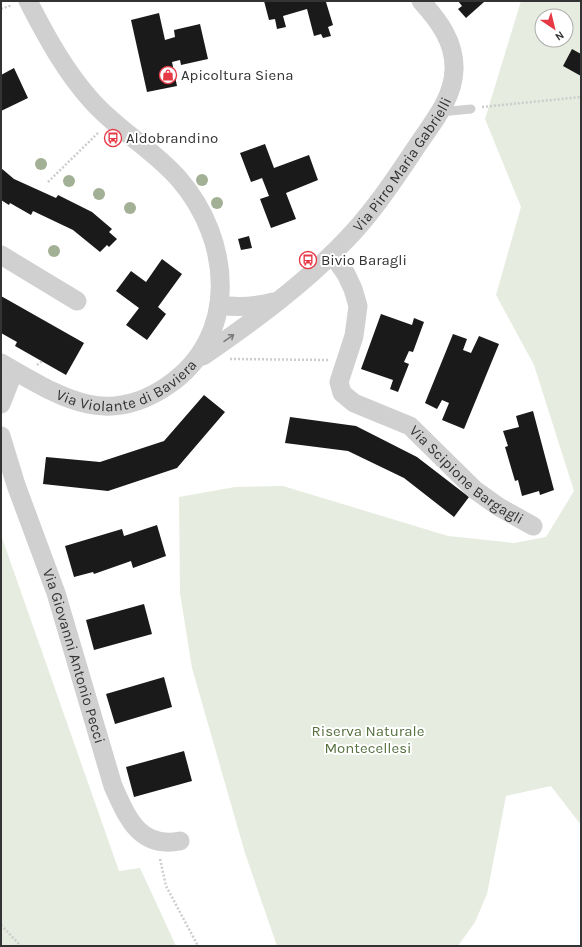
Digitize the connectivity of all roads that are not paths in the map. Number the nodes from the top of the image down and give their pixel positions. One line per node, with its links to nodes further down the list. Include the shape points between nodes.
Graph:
1 (28, 1): 9 (street, Via Violante di Baviera, via 59,58 91,101 167,166 188,190 207,225 215,248 221,279)
2 (421, 1): 4 (street, Via Pirro Maria Gabrielli, via 445,31 453,54 452,84)
3 (471, 109): 4 (lane)
4 (440, 112): 5 (street, Via Pirro Maria Gabrielli, via 371,210)
5 (332, 254): 8 (street, Via Pirro Maria Gabrielli); 14 (street, Via Scipione Bargagli, via 348,278 358,306 356,328 339,382 342,393 354,403 410,426 475,490)
6 (1, 255): 7 (street)
7 (77, 301)
8 (276, 301): 9 (street, Via Pirro Maria Gabrielli, via 237,308); 10 (street, Via Pirro Maria Gabrielli, one-way to 8, via 251,322)
9 (220, 304): 10 (street, Via Violante di Baviera, via 211,336)
10 (196, 360): 11 (street, Via Violante di Baviera, via 179,378 150,396 122,405 106,406 67,399)
11 (8, 367): 12 (street)
12 (1, 404)
13 (1, 436): 15 (street, Via Giovanni Antonio Pecci, via 16,485 56,593 113,786 131,822 144,836 163,843)
14 (533, 526)
15 (180, 841)

